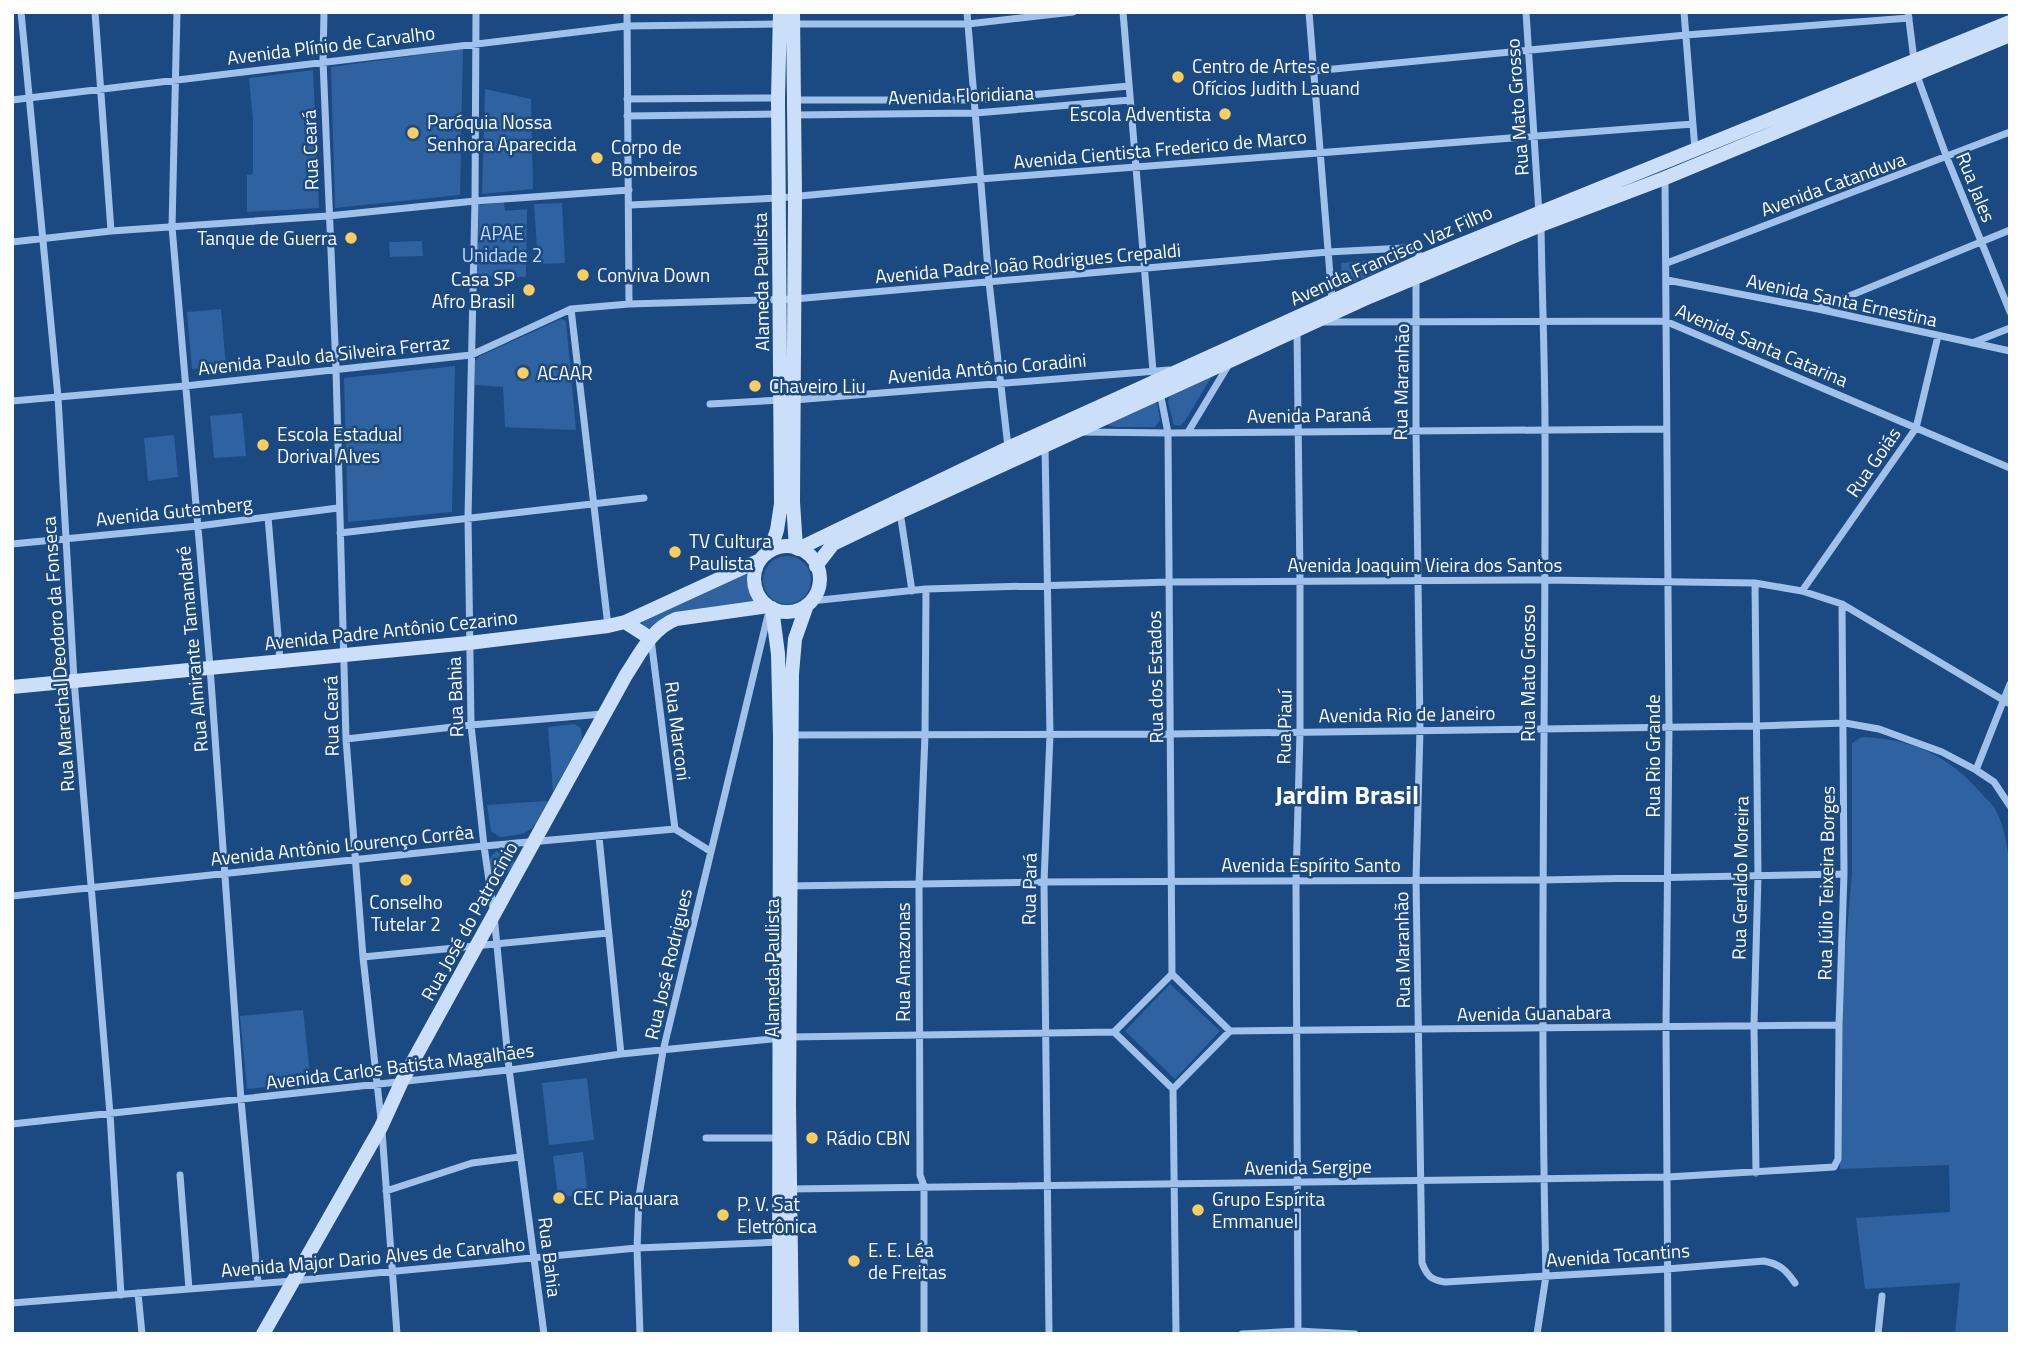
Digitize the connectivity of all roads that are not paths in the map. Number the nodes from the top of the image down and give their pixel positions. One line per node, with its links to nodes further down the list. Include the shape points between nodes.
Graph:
1 (21, 12): 28 (street, Rua Marechal Deodoro da Fonseca)
2 (95, 12): 27 (street)
3 (177, 12): 25 (street, Rua Almirante Tamandaré)
4 (324, 12): 22 (street, Rua Ceará)
5 (475, 12): 20 (street, Rua Bahia)
6 (627, 12): 17 (street)
7 (967, 12): 16 (street)
8 (1073, 12): 16 (street, Avenida Plínio de Carvalho)
9 (1124, 12): 26 (street, Rua dos Estados)
10 (1309, 12): 24 (street)
11 (1526, 12): 21 (street, Rua Mato Grosso)
12 (1684, 12): 18 (street)
13 (1909, 15): 18 (street); 23 (street, Rua Jales)
14 (786, 18): 16 (street, Avenida Plínio de Carvalho); 17 (street, Avenida Plínio de Carvalho); 33 (main road, Alameda Paulista)
15 (2010, 22): 23 (main road, Avenida Francisco Vaz Filho)
16 (968, 24): 31 (street)
17 (626, 26): 20 (street, Avenida Plínio de Carvalho); 29 (street)
18 (1686, 35): 21 (street); 36 (street)
19 (2010, 35): 23 (main road, Avenida Francisco Vaz Filho)
20 (476, 43): 22 (street, Avenida Plínio de Carvalho); 48 (street, Rua Bahia)
21 (1528, 50): 24 (street); 38 (street, Rua Mato Grosso)
22 (323, 61): 25 (street, Avenida Plínio de Carvalho); 50 (street, Rua Ceará)
23 (1915, 67): 39 (main road, Avenida Francisco Vaz Filho); 41 (street, Rua Jales); 43 (main road, Avenida Francisco Vaz Filho)
24 (1313, 71): 40 (street)
25 (176, 81): 27 (street, Avenida Plínio de Carvalho); 52 (street, Rua Almirante Tamandaré)
26 (1129, 86): 31 (street, Avenida Floridiana); 32 (street, Rua dos Estados)
27 (101, 90): 28 (street, Avenida Plínio de Carvalho); 54 (street)
28 (31, 98): 30 (street, Avenida Plínio de Carvalho); 55 (street, Rua Marechal Deodoro da Fonseca)
29 (627, 99): 33 (street, Avenida Floridiana); 35 (street)
30 (12, 100)
31 (974, 100): 33 (street, Avenida Floridiana); 34 (street)
32 (1130, 100): 34 (street, Avenida Floridiana); 42 (street, Rua dos Estados)
33 (785, 107): 34 (street, Avenida Floridiana); 35 (street, Avenida Floridiana); 46 (main road, Alameda Paulista); 47 (main road, Alameda Paulista)
34 (975, 113): 44 (street)
35 (627, 116): 45 (street)
36 (1693, 124): 38 (street, Avenida Cientista Frederico de Marco); 39 (street)
37 (2010, 132): 41 (street, Avenida Catanduva)
38 (1536, 137): 40 (street, Avenida Cientista Frederico de Marco); 51 (street, Rua Mato Grosso)
39 (1695, 150): 51 (main road, Avenida Francisco Vaz Filho)
40 (1321, 152): 42 (street, Avenida Cientista Frederico de Marco); 58 (street)
41 (1947, 158): 57 (street, Rua Jales); 60 (street, Avenida Catanduva)
42 (1138, 167): 44 (street, Avenida Cientista Frederico de Marco); 61 (street, Rua dos Estados)
43 (1665, 178): 51 (main road, Avenida Francisco Vaz Filho); 60 (street, Rua Rio Grande)
44 (980, 179): 46 (street, Avenida Cientista Frederico de Marco); 64 (street)
45 (629, 190): 48 (street); 49 (street)
46 (795, 197): 47 (street, Avenida Cientista Frederico de Marco); 65 (main road, Alameda Paulista)
47 (779, 198): 49 (street, Avenida Cientista Frederico de Marco); 65 (main road, Alameda Paulista)
48 (475, 201): 50 (street); 80 (street, Rua Bahia)
49 (630, 205): 67 (street)
50 (328, 216): 52 (street); 83 (street, Rua Ceará)
51 (1540, 219): 59 (main road, Avenida Francisco Vaz Filho); 62 (main road, Avenida Francisco Vaz Filho); 74 (street, Rua Mato Grosso)
52 (172, 226): 54 (street); 87 (street, Rua Almirante Tamandaré)
53 (2010, 230): 57 (street)
54 (111, 231): 55 (street)
55 (44, 239): 56 (street); 88 (street, Rua Marechal Deodoro da Fonseca)
56 (12, 242)
57 (1981, 242): 69 (street); 70 (street, Rua Jales)
58 (1328, 252): 59 (street, Avenida Padre João Rodrigues Crepaldi, via 1405,248); 61 (street, Avenida Padre João Rodrigues Crepaldi); 66 (street)
59 (1423, 260): 66 (main road, Avenida Francisco Vaz Filho)
60 (1667, 262): 63 (street, Rua Rio Grande)
61 (1144, 269): 64 (street, Avenida Padre João Rodrigues Crepaldi); 81 (street, Rua dos Estados)
62 (1416, 278): 71 (main road, Avenida Francisco Vaz Filho); 73 (street, Rua Maranhão)
63 (1667, 280): 69 (street, Avenida Santa Ernestina); 72 (street, Rua Rio Grande)
64 (989, 282): 65 (street, Avenida Padre João Rodrigues Crepaldi); 85 (street)
65 (787, 300): 67 (street, Avenida Padre João Rodrigues Crepaldi); 89 (main road, Alameda Paulista)
66 (1332, 300): 86 (main road, Avenida Francisco Vaz Filho)
67 (629, 304): 68 (street, Avenida Paulo da Silveira Ferraz)
68 (571, 309): 80 (street, Avenida Paulo da Silveira Ferraz); 104 (street)
69 (1818, 309): 77 (street, Avenida Santa Ernestina)
70 (2010, 312)
71 (1319, 321): 73 (street, Avenida Santa Catarina); 76 (main road, Avenida Francisco Vaz Filho)
72 (1664, 321): 74 (street, Avenida Santa Catarina); 92 (street, Avenida Santa Catarina); 93 (street, Rua Rio Grande)
73 (1418, 322): 74 (street, Avenida Santa Catarina); 94 (street, Rua Maranhão)
74 (1542, 322): 95 (street, Rua Mato Grosso)
75 (2010, 328): 78 (street)
76 (1297, 331): 82 (main road, Avenida Francisco Vaz Filho); 96 (street, Rua Piauí)
77 (1938, 336): 78 (street, Avenida Santa Ernestina); 92 (street, Rua Goiás)
78 (1971, 344): 79 (street, Avenida Santa Ernestina)
79 (2010, 351)
80 (471, 355): 83 (street, Avenida Paulo da Silveira Ferraz); 108 (street, Rua Bahia)
81 (1152, 358): 84 (street); 86 (street, Rua dos Estados)
82 (1231, 361): 86 (main road, Avenida Francisco Vaz Filho); 98 (street)
83 (335, 369): 87 (street, Avenida Paulo da Silveira Ferraz); 105 (street, Rua Ceará)
84 (1140, 372): 85 (street, Avenida Antônio Coradini); 86 (street, Avenida Antônio Coradini)
85 (1001, 382): 89 (street, Avenida Antônio Coradini); 101 (street)
86 (1157, 382): 97 (main road, Avenida Francisco Vaz Filho); 99 (street, Rua dos Estados); 101 (main road, Avenida Francisco Vaz Filho)
87 (185, 386): 88 (street, Avenida Paulo da Silveira Ferraz); 109 (street, Rua Almirante Tamandaré)
88 (58, 397): 90 (street, Avenida Paulo da Silveira Ferraz); 111 (street, Rua Marechal Deodoro da Fonseca)
89 (787, 400): 91 (street, Avenida Antônio Coradini); 113 (main road, Alameda Paulista); 114 (main road, Alameda Paulista, via 781,503 777,530)
90 (12, 401)
91 (710, 404)
92 (1916, 428): 102 (street, Avenida Santa Catarina); 125 (street, Rua Goiás)
93 (1666, 429): 95 (street, Avenida Paraná); 119 (street, Rua Rio Grande)
94 (1416, 430): 95 (street, Avenida Paraná); 96 (street, Avenida Paraná); 117 (street, Rua Maranhão)
95 (1545, 430): 118 (street, Rua Mato Grosso)
96 (1299, 431): 98 (street, Avenida Paraná); 116 (street, Rua Piauí)
97 (1078, 432): 99 (street, Avenida Paraná); 100 (main road, Avenida Francisco Vaz Filho)
98 (1188, 432): 99 (street, Avenida Paraná)
99 (1168, 433): 120 (street, Rua dos Estados)
100 (1045, 445): 106 (main road, Avenida Francisco Vaz Filho); 122 (street, Rua Pará)
101 (1008, 448): 113 (main road, Avenida Francisco Vaz Filho)
102 (2010, 468)
103 (644, 498): 104 (street)
104 (595, 503): 108 (street); 130 (street)
105 (338, 508): 107 (street, Avenida Gutemberg); 110 (street, Rua Ceará)
106 (900, 512): 115 (main road, Avenida Francisco Vaz Filho, via 833,544); 124 (street)
107 (268, 517): 109 (street, Avenida Gutemberg); 134 (street)
108 (468, 517): 110 (street); 132 (street, Rua Bahia)
109 (198, 526): 111 (street, Avenida Gutemberg); 135 (street, Rua Almirante Tamandaré)
110 (340, 533): 133 (street, Rua Ceará)
111 (66, 539): 112 (street, Avenida Gutemberg); 136 (street, Rua Marechal Deodoro da Fonseca)
112 (12, 544)
113 (797, 548): 114 (main road); 115 (main road)
114 (765, 555): 128 (main road, via 754,579 755,590); 129 (main road, Avenida Padre Antônio Cezarino)
115 (816, 566): 126 (main road, via 819,584)
116 (1300, 580): 117 (street, Avenida Joaquim Vieira dos Santos); 120 (street, Avenida Joaquim Vieira dos Santos); 147 (street, Rua Piauí)
117 (1418, 580): 118 (street, Avenida Joaquim Vieira dos Santos); 146 (street, Rua Maranhão)
118 (1544, 580): 119 (street, Avenida Joaquim Vieira dos Santos); 145 (street, Rua Mato Grosso)
119 (1668, 580): 121 (street, Avenida Joaquim Vieira dos Santos); 144 (street, Rua Rio Grande)
120 (1170, 582): 122 (street, Avenida Joaquim Vieira dos Santos); 148 (street, Rua dos Estados)
121 (1755, 583): 125 (street, Avenida Joaquim Vieira dos Santos); 143 (street, Rua Geraldo Moreira)
122 (1046, 585): 123 (street, Avenida Joaquim Vieira dos Santos); 150 (street, Rua Pará)
123 (926, 589): 124 (street, Avenida Joaquim Vieira dos Santos); 149 (street, Rua Amazonas)
124 (912, 591): 126 (street, Avenida Joaquim Vieira dos Santos)
125 (1802, 591): 127 (street, Avenida Joaquim Vieira dos Santos)
126 (809, 603): 128 (main road, via 790,612); 151 (main road, Alameda Paulista, via 795,639)
127 (1842, 604): 139 (street, Avenida Joaquim Vieira dos Santos); 141 (street, Rua Júlio Teixeira Borges)
128 (770, 607): 131 (main road, Rua José do Patrocínio, via 676,619); 151 (main road, Alameda Paulista); 159 (street, Rua José Rodrigues)
129 (625, 622): 130 (main road, Avenida Padre Antônio Cezarino); 131 (main road)
130 (608, 625): 132 (main road, Avenida Padre Antônio Cezarino)
131 (650, 638): 140 (main road, Rua José do Patrocínio); 155 (street, Rua Marconi)
132 (469, 643): 133 (main road, Avenida Padre Antônio Cezarino); 142 (street, Rua Bahia)
133 (345, 654): 134 (main road, Avenida Padre Antônio Cezarino); 152 (street, Rua Ceará)
134 (280, 660): 135 (main road, Avenida Padre Antônio Cezarino)
135 (210, 667): 136 (main road, Avenida Padre Antônio Cezarino); 161 (street, Rua Almirante Tamandaré)
136 (74, 681): 138 (main road, Avenida Padre Antônio Cezarino); 172 (street, Rua Marechal Deodoro da Fonseca)
137 (2010, 684): 139 (street)
138 (12, 687)
139 (2006, 702): 153 (street)
140 (605, 714): 142 (street); 157 (main road, Rua José do Patrocínio)
141 (1845, 723): 143 (street, Avenida Rio de Janeiro); 153 (street, Avenida Rio de Janeiro, via 1879,729); 162 (street, Rua Júlio Teixeira Borges)
142 (471, 725): 152 (street); 158 (street, Rua Bahia)
143 (1757, 726): 144 (street, Avenida Rio de Janeiro); 163 (street, Rua Geraldo Moreira)
144 (1669, 727): 145 (street, Avenida Rio de Janeiro); 164 (street, Rua Rio Grande)
145 (1545, 728): 146 (street, Avenida Rio de Janeiro); 166 (street, Rua Mato Grosso)
146 (1420, 730): 147 (street, Avenida Rio de Janeiro); 165 (street, Rua Maranhão)
147 (1300, 732): 148 (street, Avenida Rio de Janeiro); 168 (street, Rua Piauí)
148 (1171, 734): 150 (street, Avenida Rio de Janeiro); 167 (street, Rua dos Estados)
149 (925, 735): 150 (street, Avenida Rio de Janeiro); 151 (street, Avenida Rio de Janeiro); 170 (street, Rua Amazonas)
150 (1050, 735): 169 (street, Rua Pará)
151 (786, 736): 171 (main road, Alameda Paulista)
152 (346, 740): 160 (street, Rua Ceará)
153 (1976, 770): 154 (street, Avenida Rio de Janeiro, via 1994,782)
154 (2010, 806)
155 (675, 829): 156 (street, Avenida Antônio Lourenço Corrêa); 159 (street)
156 (599, 837): 157 (street, Avenida Antônio Lourenço Corrêa); 175 (street)
157 (535, 841): 158 (street, Avenida Antônio Lourenço Corrêa); 174 (main road, Rua José do Patrocínio)
158 (484, 846): 160 (street, Avenida Antônio Lourenço Corrêa); 174 (street, Rua Bahia)
159 (710, 851): 191 (street, Rua José Rodrigues)
160 (354, 860): 161 (street, Avenida Antônio Lourenço Corrêa); 178 (street, Rua Ceará)
161 (225, 874): 172 (street, Avenida Antônio Lourenço Corrêa); 197 (street, Rua Almirante Tamandaré)
162 (1844, 874): 163 (street, Avenida Espírito Santo); 181 (street, Rua Júlio Teixeira Borges)
163 (1758, 876): 164 (street, Avenida Espírito Santo); 180 (street, Rua Geraldo Moreira)
164 (1668, 878): 166 (street, Avenida Espírito Santo); 182 (street, Rua Rio Grande)
165 (1416, 880): 166 (street, Avenida Espírito Santo); 168 (street, Avenida Espírito Santo); 184 (street, Rua Maranhão)
166 (1542, 880): 183 (street, Rua Mato Grosso)
167 (1172, 881): 168 (street, Avenida Espírito Santo); 169 (street, Avenida Espírito Santo); 179 (street, Rua dos Estados)
168 (1296, 881): 186 (street, Rua Piauí)
169 (1044, 882): 170 (street, Avenida Espírito Santo); 188 (street, Rua Pará)
170 (919, 884): 171 (street, Avenida Espírito Santo); 189 (street, Rua Amazonas)
171 (785, 886): 190 (main road, Alameda Paulista)
172 (92, 888): 173 (street, Avenida Antônio Lourenço Corrêa); 198 (street, Rua Marechal Deodoro da Fonseca)
173 (12, 896)
174 (494, 915): 176 (street, Rua Bahia); 177 (main road, Rua José do Patrocínio)
175 (608, 933): 176 (street); 192 (street)
176 (496, 943): 177 (street); 193 (street, Rua Bahia)
177 (477, 945): 178 (street); 194 (main road, Rua José do Patrocínio)
178 (363, 957): 195 (street, Rua Ceará)
179 (1172, 974): 185 (street); 187 (street)
180 (1754, 1025): 181 (street, Avenida Guanabara); 182 (street, Avenida Guanabara); 205 (street, Rua Geraldo Moreira)
181 (1839, 1026): 204 (street, Rua Júlio Teixeira Borges)
182 (1666, 1027): 183 (street, Avenida Guanabara); 207 (street, Rua Rio Grande)
183 (1543, 1028): 184 (street, Avenida Guanabara); 208 (street, Rua Mato Grosso)
184 (1419, 1030): 186 (street, Avenida Guanabara); 209 (street, Rua Maranhão)
185 (1230, 1031): 186 (street, Avenida Guanabara); 196 (street)
186 (1297, 1031): 210 (street, Rua Piauí)
187 (1114, 1032): 188 (street); 196 (street)
188 (1045, 1033): 189 (street); 211 (street, Rua Pará)
189 (919, 1035): 190 (street); 213 (street, Rua Amazonas, via 920,1175)
190 (785, 1038): 191 (street, Avenida Carlos Batista Magalhães); 202 (main road, Alameda Paulista); 214 (main road, Alameda Paulista)
191 (663, 1051): 192 (street, Avenida Carlos Batista Magalhães); 217 (street, Rua José Rodrigues, via 639,1196)
192 (621, 1054): 193 (street, Avenida Carlos Batista Magalhães)
193 (509, 1069): 194 (street, Avenida Carlos Batista Magalhães); 203 (street, Rua Bahia)
194 (402, 1081): 195 (street, Avenida Carlos Batista Magalhães); 200 (main road, Rua José do Patrocínio)
195 (377, 1084): 197 (street, Avenida Carlos Batista Magalhães); 200 (street, Rua Ceará)
196 (1172, 1089): 212 (street)
197 (241, 1100): 198 (street, Avenida Carlos Batista Magalhães); 224 (street, Rua Almirante Tamandaré)
198 (110, 1114): 199 (street, Avenida Carlos Batista Magalhães); 228 (street, Rua Marechal Deodoro da Fonseca)
199 (12, 1124)
200 (381, 1128): 215 (street, Rua Ceará); 223 (main road, Rua José do Patrocínio)
201 (706, 1138): 202 (street)
202 (779, 1138): 214 (main road, Alameda Paulista)
203 (520, 1157): 215 (street, via 472,1163); 218 (street, Rua Bahia)
204 (1837, 1163): 205 (street, Avenida Sergipe, via 1829,1168)
205 (1756, 1173): 207 (street, Avenida Sergipe)
206 (180, 1175): 226 (street)
207 (1668, 1177): 208 (street, Avenida Sergipe); 219 (street, Rua Rio Grande)
208 (1543, 1179): 209 (street, Avenida Sergipe); 221 (street, Rua Mato Grosso)
209 (1420, 1181): 210 (street, Avenida Sergipe); 222 (street, Rua Maranhão, via 1422,1264)
210 (1297, 1182): 212 (street, Avenida Sergipe); 231 (street, Rua Piauí)
211 (1046, 1185): 212 (street, Avenida Sergipe); 213 (street, Avenida Sergipe); 240 (street, Rua Pará)
212 (1172, 1185): 241 (street)
213 (924, 1186): 214 (street, Avenida Sergipe); 239 (street, Rua Amazonas)
214 (784, 1189): 216 (main road, Alameda Paulista); 238 (main road, Alameda Paulista)
215 (386, 1191): 220 (street, Rua Ceará)
216 (779, 1242): 217 (street, Avenida Major Dario Alves de Carvalho); 237 (main road, Alameda Paulista)
217 (637, 1248): 218 (street, Avenida Major Dario Alves de Carvalho); 236 (street, Rua José Rodrigues)
218 (534, 1258): 220 (street, Avenida Major Dario Alves de Carvalho); 235 (street, Rua Bahia)
219 (1667, 1269): 221 (street, Avenida Tocantins); 225 (street, Avenida Tocantins, via 1764,1261 1786,1270); 245 (street, Rua Rio Grande)
220 (392, 1272): 223 (street, Avenida Major Dario Alves de Carvalho); 234 (street, Rua Ceará)
221 (1546, 1276): 222 (street, Avenida Tocantins); 244 (street, Rua Mato Grosso)
222 (1434, 1280)
223 (292, 1281): 224 (street, Avenida Major Dario Alves de Carvalho); 233 (main road, Rua José do Patrocínio)
224 (258, 1283): 226 (street, Avenida Major Dario Alves de Carvalho)
225 (1795, 1283)
226 (190, 1289): 227 (street, Avenida Major Dario Alves de Carvalho)
227 (138, 1293): 228 (street, Avenida Major Dario Alves de Carvalho); 232 (street)
228 (121, 1295): 230 (street, Avenida Major Dario Alves de Carvalho)
229 (1882, 1296): 246 (street)
230 (12, 1303)
231 (1298, 1332): 242 (street); 243 (street)
232 (142, 1334)
233 (263, 1334)
234 (397, 1334)
235 (544, 1334)
236 (640, 1334)
237 (779, 1334)
238 (792, 1334)
239 (923, 1334)
240 (1049, 1334)
241 (1176, 1334)
242 (1242, 1334)
243 (1355, 1334)
244 (1537, 1334)
245 (1668, 1334)
246 (1878, 1334)

